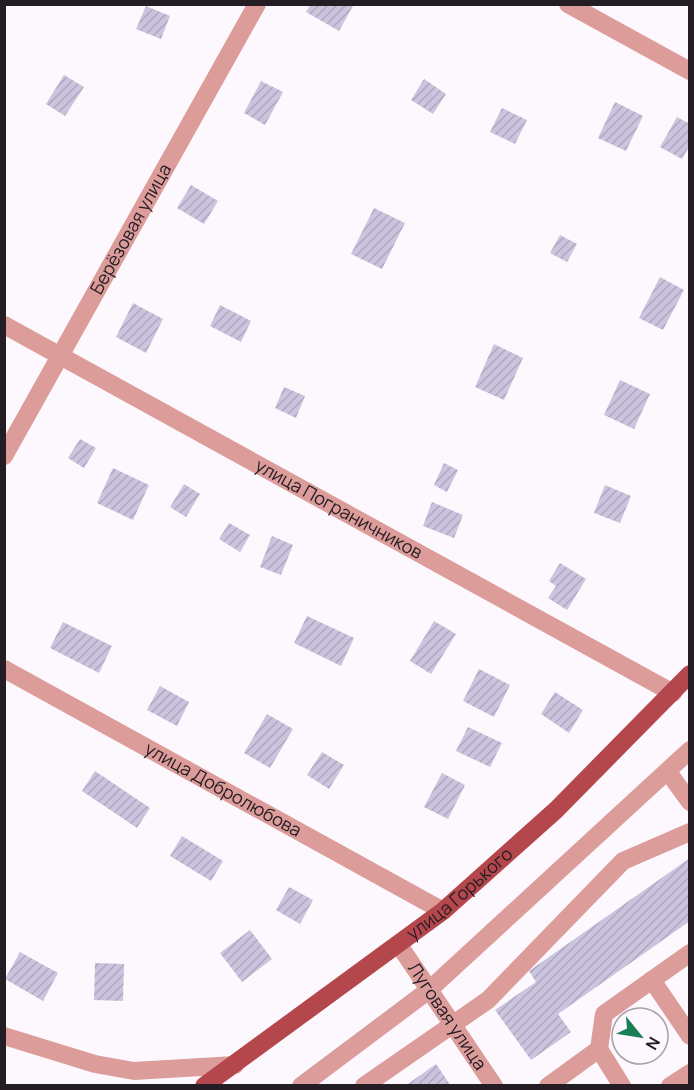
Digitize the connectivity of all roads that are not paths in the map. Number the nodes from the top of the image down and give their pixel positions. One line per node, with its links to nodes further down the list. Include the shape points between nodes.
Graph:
1 (257, 4): 5 (street, Берёзовая улица)
2 (568, 4): 3 (street)
3 (690, 71)
4 (4, 325): 5 (street, улица Пограничников)
5 (62, 357): 6 (street, Берёзовая улица); 9 (street, улица Пограничников)
6 (4, 456)
7 (4, 669): 14 (street, улица Добролюбова)
8 (690, 674): 9 (main road, улица Горького)
9 (673, 693): 14 (main road, улица Горького, via 556,810)
10 (690, 750): 11 (street)
11 (668, 772): 12 (street); 18 (street)
12 (690, 802)
13 (690, 832): 19 (street, via 622,861 488,1000)
14 (442, 911): 15 (main road, улица Горького)
15 (399, 945): 18 (street, Луговая улица); 23 (main road, улица Горького)
16 (690, 953): 17 (street)
17 (652, 980): 21 (street); 22 (street, via 604,1014)
18 (429, 990): 19 (street, Луговая улица); 26 (street)
19 (453, 1025): 27 (street); 28 (street, Луговая улица)
20 (4, 1036): 23 (street, via 95,1064 134,1071)
21 (690, 1036)
22 (599, 1049): 29 (street); 30 (street)
23 (234, 1065): 25 (main road, улица Горького)
24 (690, 1073): 31 (street)
25 (204, 1086)
26 (301, 1086)
27 (364, 1086)
28 (494, 1086)
29 (548, 1086)
30 (622, 1086)
31 (670, 1086)

